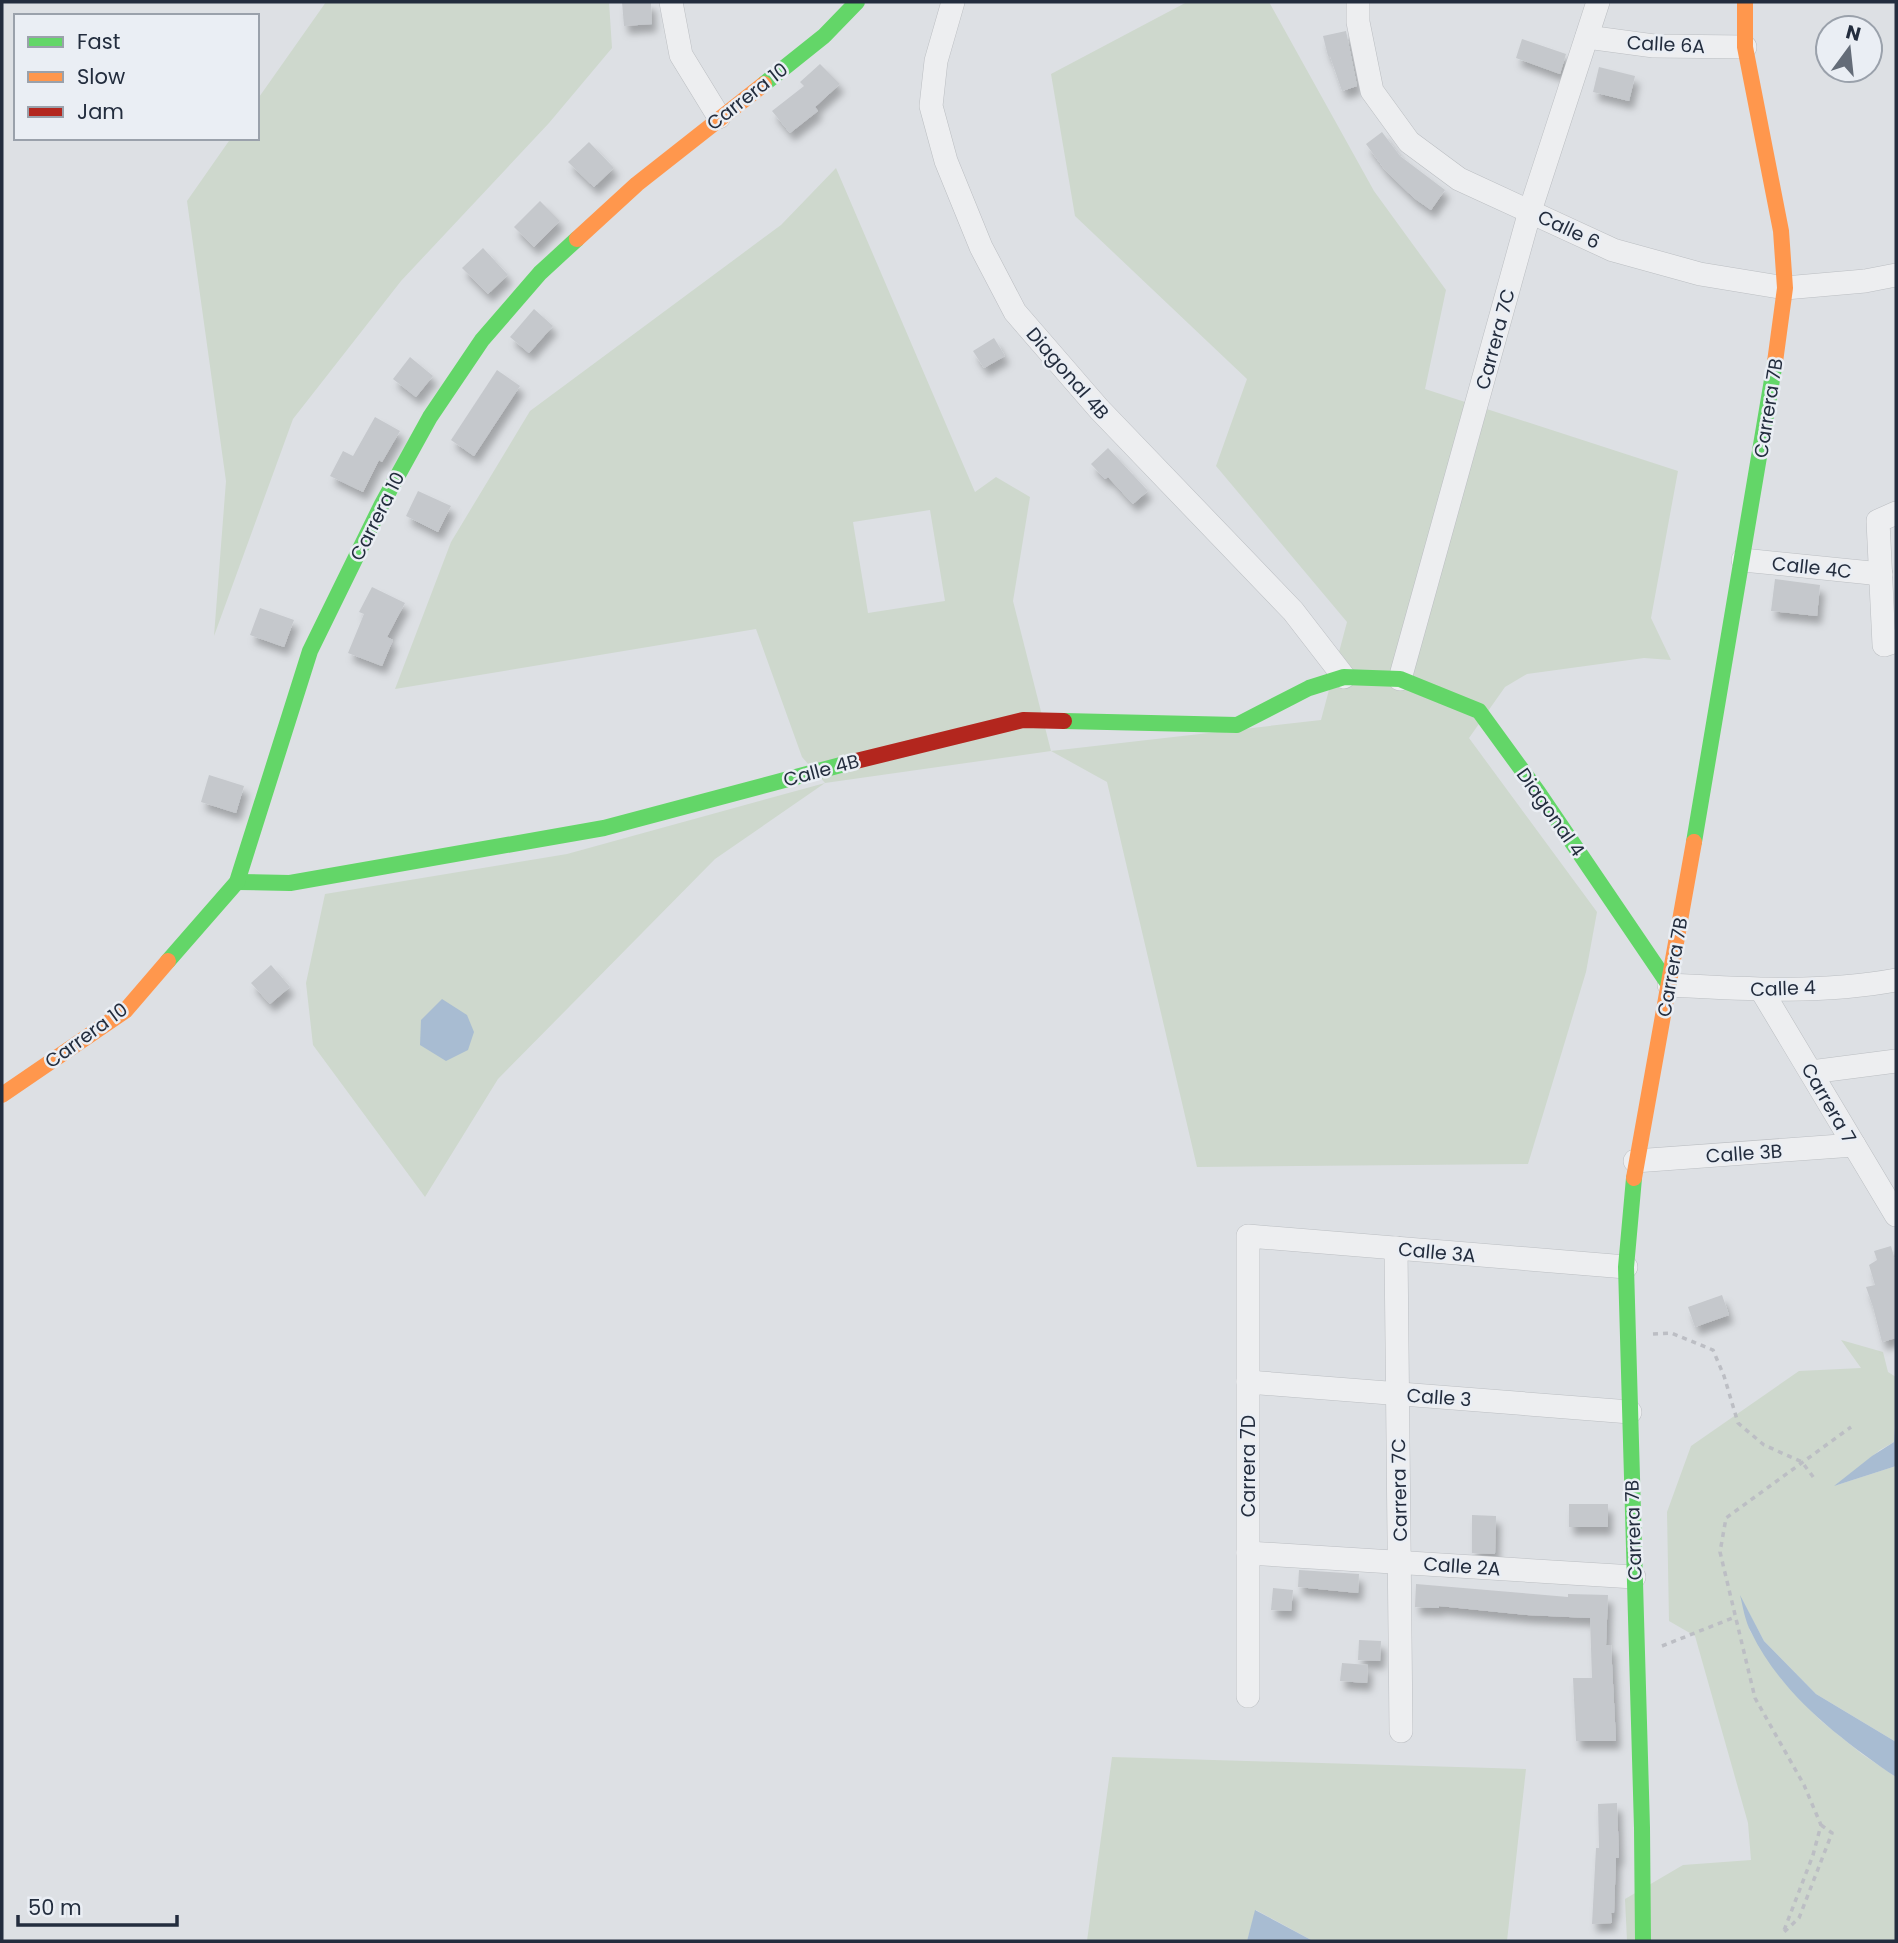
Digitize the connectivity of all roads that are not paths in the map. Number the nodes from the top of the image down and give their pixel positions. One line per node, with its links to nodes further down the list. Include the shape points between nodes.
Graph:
1 (671, 2): 9 (street, via 681,55)
2 (858, 2): 9 (street, Carrera 10, via 824,36)
3 (953, 2): 17 (street, Diagonal 4B, via 936,61 931,106 946,161 981,247 1015,312 1099,409 1293,611)
4 (1358, 2): 10 (street, Calle 6, via 1372,91 1409,142 1459,179)
5 (1598, 2): 7 (street, Carrera 7C)
6 (1745, 2): 8 (street, Carrera 7B)
7 (1587, 37): 8 (street, Calle 6A, via 1654,46); 10 (street, Carrera 7C)
8 (1745, 47): 12 (street, Carrera 7B, via 1780,231)
9 (719, 117): 19 (street, Carrera 10, via 636,184 540,273 482,340 430,417 310,651)
10 (1530, 211): 12 (street, Calle 6, via 1613,250 1700,274); 18 (street, Carrera 7C)
11 (1896, 275): 12 (street, Calle 6)
12 (1785, 288): 14 (street, Carrera 7B)
13 (1887, 517): 15 (street)
14 (1743, 560): 15 (street, Calle 4C); 21 (street, Carrera 7B)
15 (1881, 575): 16 (street)
16 (1890, 643)
17 (1344, 677): 18 (street, Calle 4B); 19 (street, Calle 4B, via 1309,688 1237,725 1023,720 604,828 290,883)
18 (1400, 679): 21 (street, Diagonal 4, via 1479,711)
19 (237, 882): 25 (street, Carrera 10, via 125,1011)
20 (1896, 980): 22 (street, Calle 4)
21 (1669, 985): 22 (street, Calle 4); 27 (street, Carrera 7B)
22 (1762, 990): 24 (street, Carrera 7)
23 (1896, 1061): 24 (street)
24 (1811, 1072): 26 (street, Carrera 7)
25 (2, 1095)
26 (1854, 1146): 27 (street, Calle 3B); 28 (street, Carrera 7)
27 (1635, 1161): 31 (street, Carrera 7B)
28 (1896, 1215)
29 (1248, 1236): 30 (street, Calle 3A); 32 (street, Carrera 7D)
30 (1396, 1248): 31 (street, Calle 3A); 33 (street, Carrera 7C)
31 (1626, 1267): 34 (street, Carrera 7B)
32 (1248, 1382): 33 (street, Calle 3); 35 (street, Carrera 7D)
33 (1398, 1394): 34 (street, Calle 3); 36 (street, Carrera 7C)
34 (1630, 1412): 37 (street, Carrera 7B)
35 (1248, 1553): 36 (street, Calle 2A); 38 (street, Carrera 7D)
36 (1400, 1562): 37 (street, Calle 2A); 39 (street, Carrera 7C)
37 (1634, 1577): 40 (street, Carrera 7B)
38 (1248, 1696)
39 (1401, 1731)
40 (1643, 1941)

